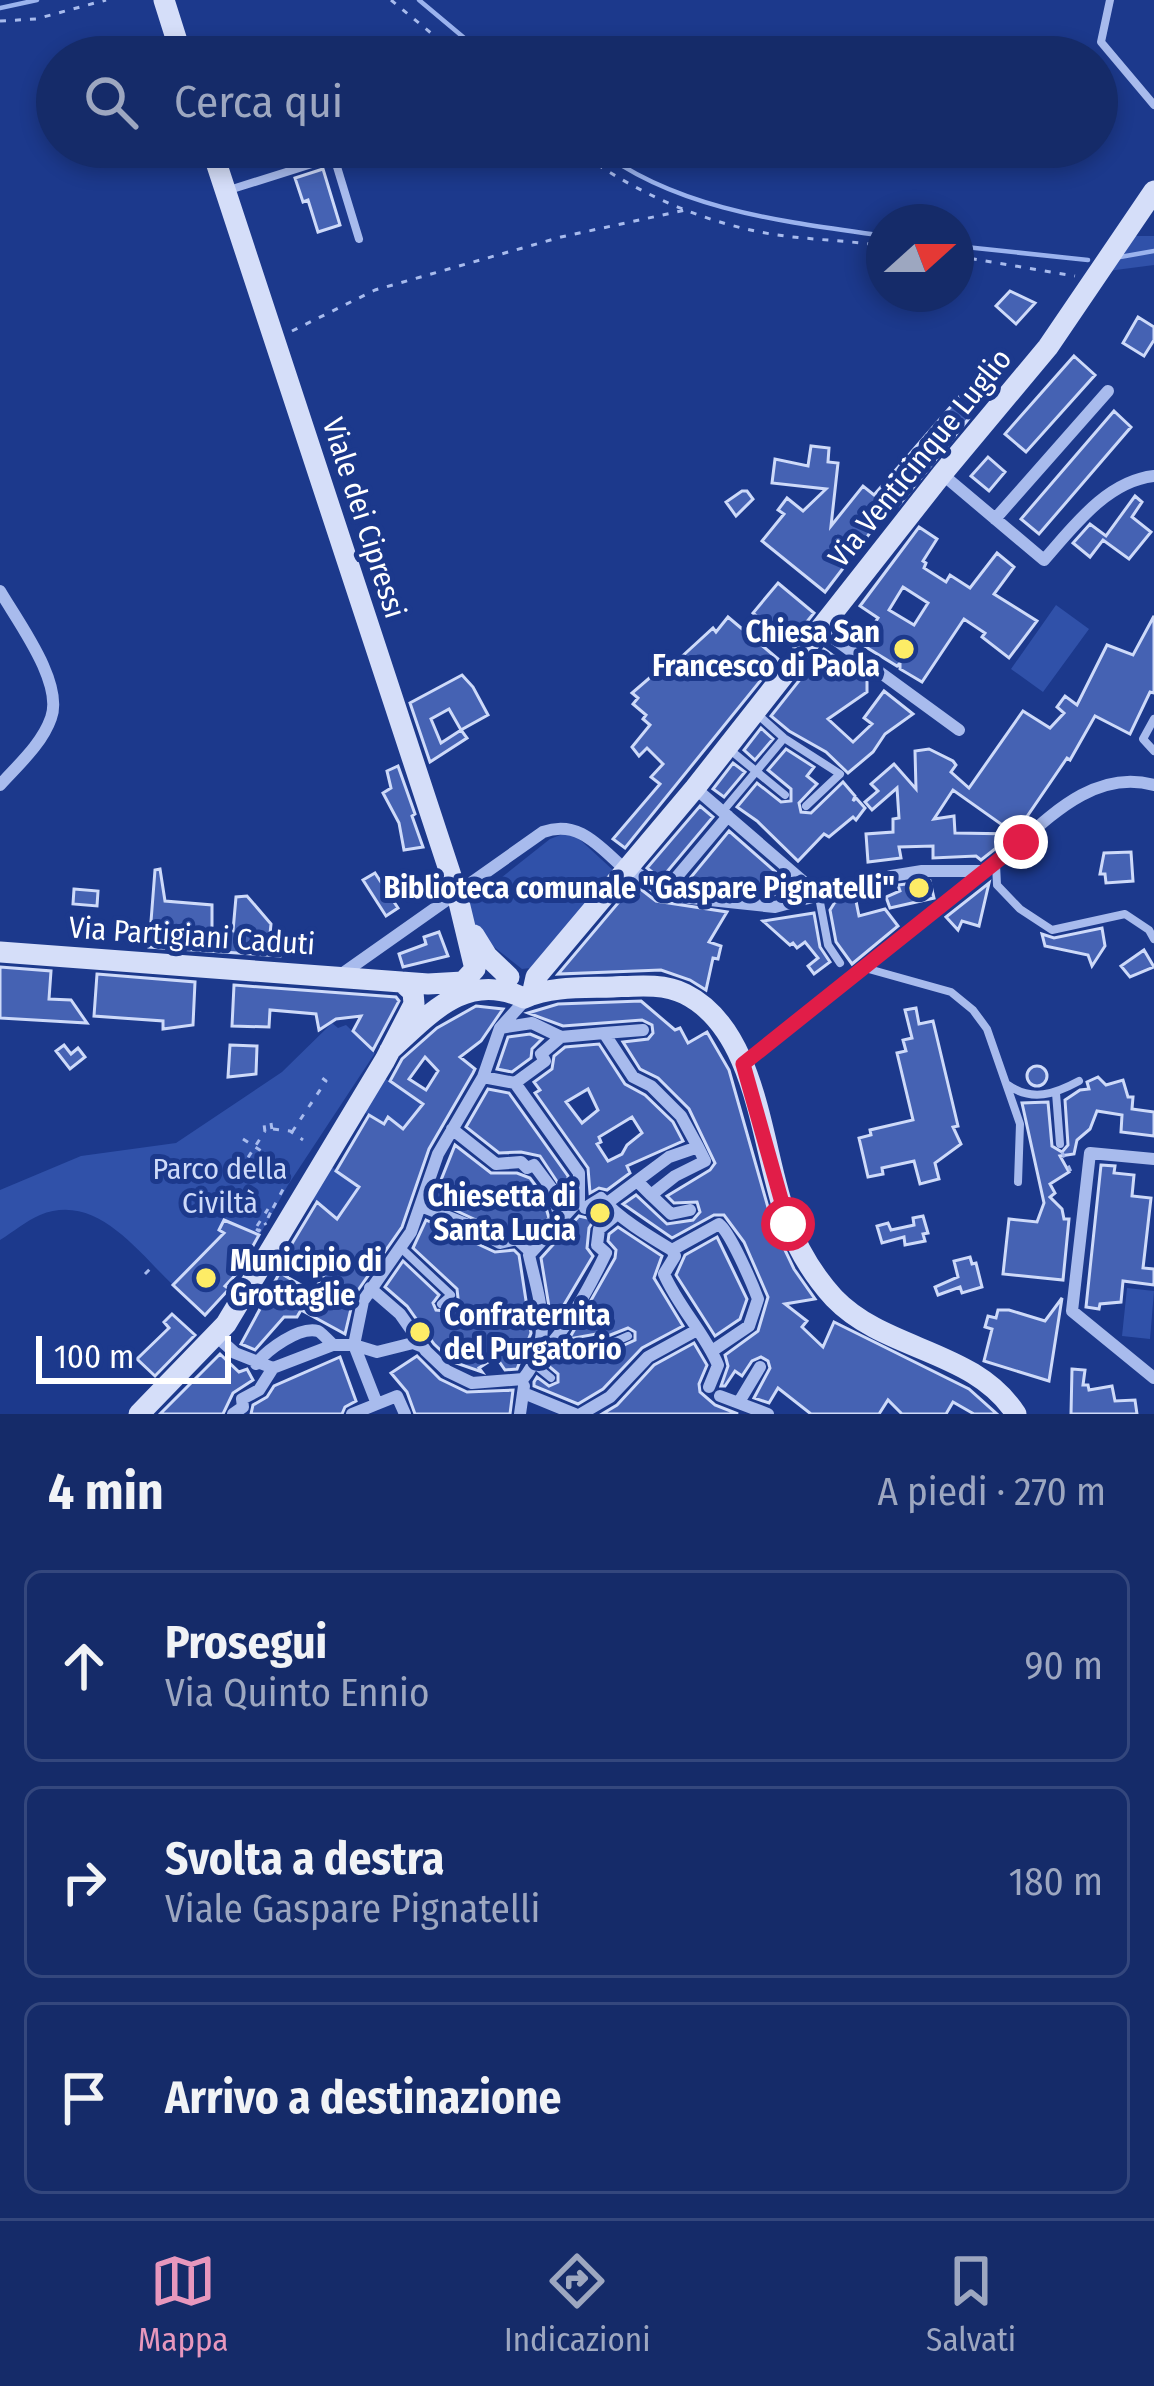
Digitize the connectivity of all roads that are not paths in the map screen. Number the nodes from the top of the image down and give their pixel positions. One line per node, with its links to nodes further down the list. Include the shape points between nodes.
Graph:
1 (164, 0): 3 (street)
2 (1110, 0): 4 (lane)
3 (175, 36)
4 (1101, 36)
5 (1118, 63): 6 (lane)
6 (1154, 105)
7 (218, 168): 10 (street, Viale dei Cipressi)
8 (299, 168): 10 (lane)
9 (337, 168): 12 (lane)
10 (225, 191): 36 (street, Viale dei Cipressi)
11 (1154, 191): 14 (street, Via Venticinque Luglio, via 1048,347)
12 (359, 239)
13 (1108, 391): 16 (street)
14 (942, 474): 16 (street); 18 (street, Via Venticinque Luglio)
15 (1154, 476): 16 (street, via 1136,478 1090,509 1044,560)
16 (995, 519)
17 (0, 591): 26 (street, via 53,684 53,716)
18 (822, 630): 19 (street, Via Venticinque Luglio); 21 (street)
19 (756, 713): 22 (lane); 23 (street, Via Venticinque Luglio)
20 (1154, 719): 24 (lane, via 1143,739)
21 (958, 730)
22 (784, 738): 25 (lane); 30 (lane, via 840,774)
23 (728, 748): 25 (lane); 28 (street, Via Venticinque Luglio)
24 (1154, 751)
25 (757, 770): 29 (lane); 31 (lane)
26 (0, 785)
27 (1154, 785): 32 (street, via 1122,781 1077,797)
28 (695, 788): 31 (street); 33 (street, Via Venticinque Luglio)
29 (785, 795)
30 (806, 806)
31 (725, 814): 34 (street); 35 (street)
32 (990, 867): 35 (street, via 922,871); 37 (lane, via 997,885 1041,926 1125,914); 40 (street)
33 (628, 869): 34 (street); 36 (street, via 582,832 558,827 531,839); 45 (street, Via Venticinque Luglio)
34 (664, 892): 35 (street, via 776,907)
35 (819, 895): 39 (lane, via 828,945)
36 (459, 901): 41 (street); 42 (street, via 487,956); 43 (street, via 475,969)
37 (1154, 939)
38 (0, 952): 41 (street, Via Partigiani Caduti)
39 (840, 962)
40 (864, 967): 52 (street); 56 (lane, via 951,992 973,1010)
41 (338, 976): 44 (street, Via Partigiani Caduti)
42 (509, 976): 43 (street); 45 (street, via 528,975)
43 (456, 984): 44 (street)
44 (406, 986): 46 (street, Via Partigiani Caduti, via 427,1010); 51 (street)
45 (536, 987): 46 (street, via 469,992); 47 (street); 52 (street, via 682,992 703,1005)
46 (442, 1005): 51 (street)
47 (500, 1028): 50 (street, via 532,1023); 53 (street)
48 (643, 1030): 49 (street)
49 (604, 1033): 50 (street); 60 (street, via 633,1077 681,1116)
50 (561, 1037): 55 (street)
51 (390, 1050): 77 (street)
52 (743, 1064): 104 (street, via 788,1224 820,1280 862,1320 994,1386)
53 (483, 1077): 55 (street); 58 (street)
54 (1079, 1082): 57 (lane)
55 (515, 1083): 65 (street, via 579,1173)
56 (1006, 1084): 57 (lane, via 1019,1093); 62 (lane, via 1020,1124)
57 (1056, 1093): 59 (lane)
58 (452, 1129): 66 (street); 69 (street, via 496,1164 534,1165 552,1189)
59 (1060, 1144)
60 (698, 1147): 63 (street, via 669,1157); 64 (street, via 705,1161)
61 (1154, 1159): 91 (street, via 1090,1153 1072,1311)
62 (1018, 1182)
63 (640, 1183): 64 (street); 67 (street)
64 (651, 1195): 68 (street, via 671,1214)
65 (582, 1204): 67 (street, via 599,1199); 69 (street); 70 (street)
66 (423, 1207): 71 (street); 73 (street, via 500,1243 517,1239)
67 (611, 1210): 70 (street); 72 (street)
68 (690, 1210)
69 (560, 1220): 73 (street)
70 (599, 1229): 79 (street, via 597,1245 606,1253)
71 (401, 1248): 74 (street); 75 (lane, via 452,1295)
72 (671, 1250): 76 (street, via 664,1274); 84 (street, via 719,1224 753,1287 758,1306 749,1326)
73 (531, 1252): 85 (street, via 543,1309)
74 (370, 1288): 81 (street); 82 (street)
75 (441, 1304)
76 (697, 1330): 84 (street); 95 (street, via 648,1357)
77 (216, 1336): 86 (street); 96 (street)
78 (628, 1336): 79 (lane, via 598,1349 595,1339)
79 (563, 1341): 85 (street)
80 (333, 1345): 81 (street); 86 (street, via 312,1330 271,1346); 89 (street)
81 (354, 1345): 83 (street); 87 (street)
82 (423, 1347): 83 (street); 92 (street, via 472,1383)
83 (371, 1351): 87 (street)
84 (712, 1351): 93 (street)
85 (537, 1360): 90 (lane); 92 (street)
86 (256, 1364): 89 (street)
87 (363, 1367): 94 (street)
88 (760, 1367): 93 (street)
89 (273, 1368): 97 (street)
90 (551, 1378)
91 (1154, 1378)
92 (525, 1386): 100 (street); 101 (street)
93 (723, 1396): 102 (street); 103 (street)
94 (376, 1404): 98 (street); 99 (street, via 397,1396)
95 (602, 1410): 101 (street)
96 (144, 1413)
97 (233, 1414)
98 (352, 1414)
99 (405, 1414)
100 (520, 1414)
101 (578, 1414)
102 (716, 1414)
103 (768, 1414)
104 (1016, 1414)

